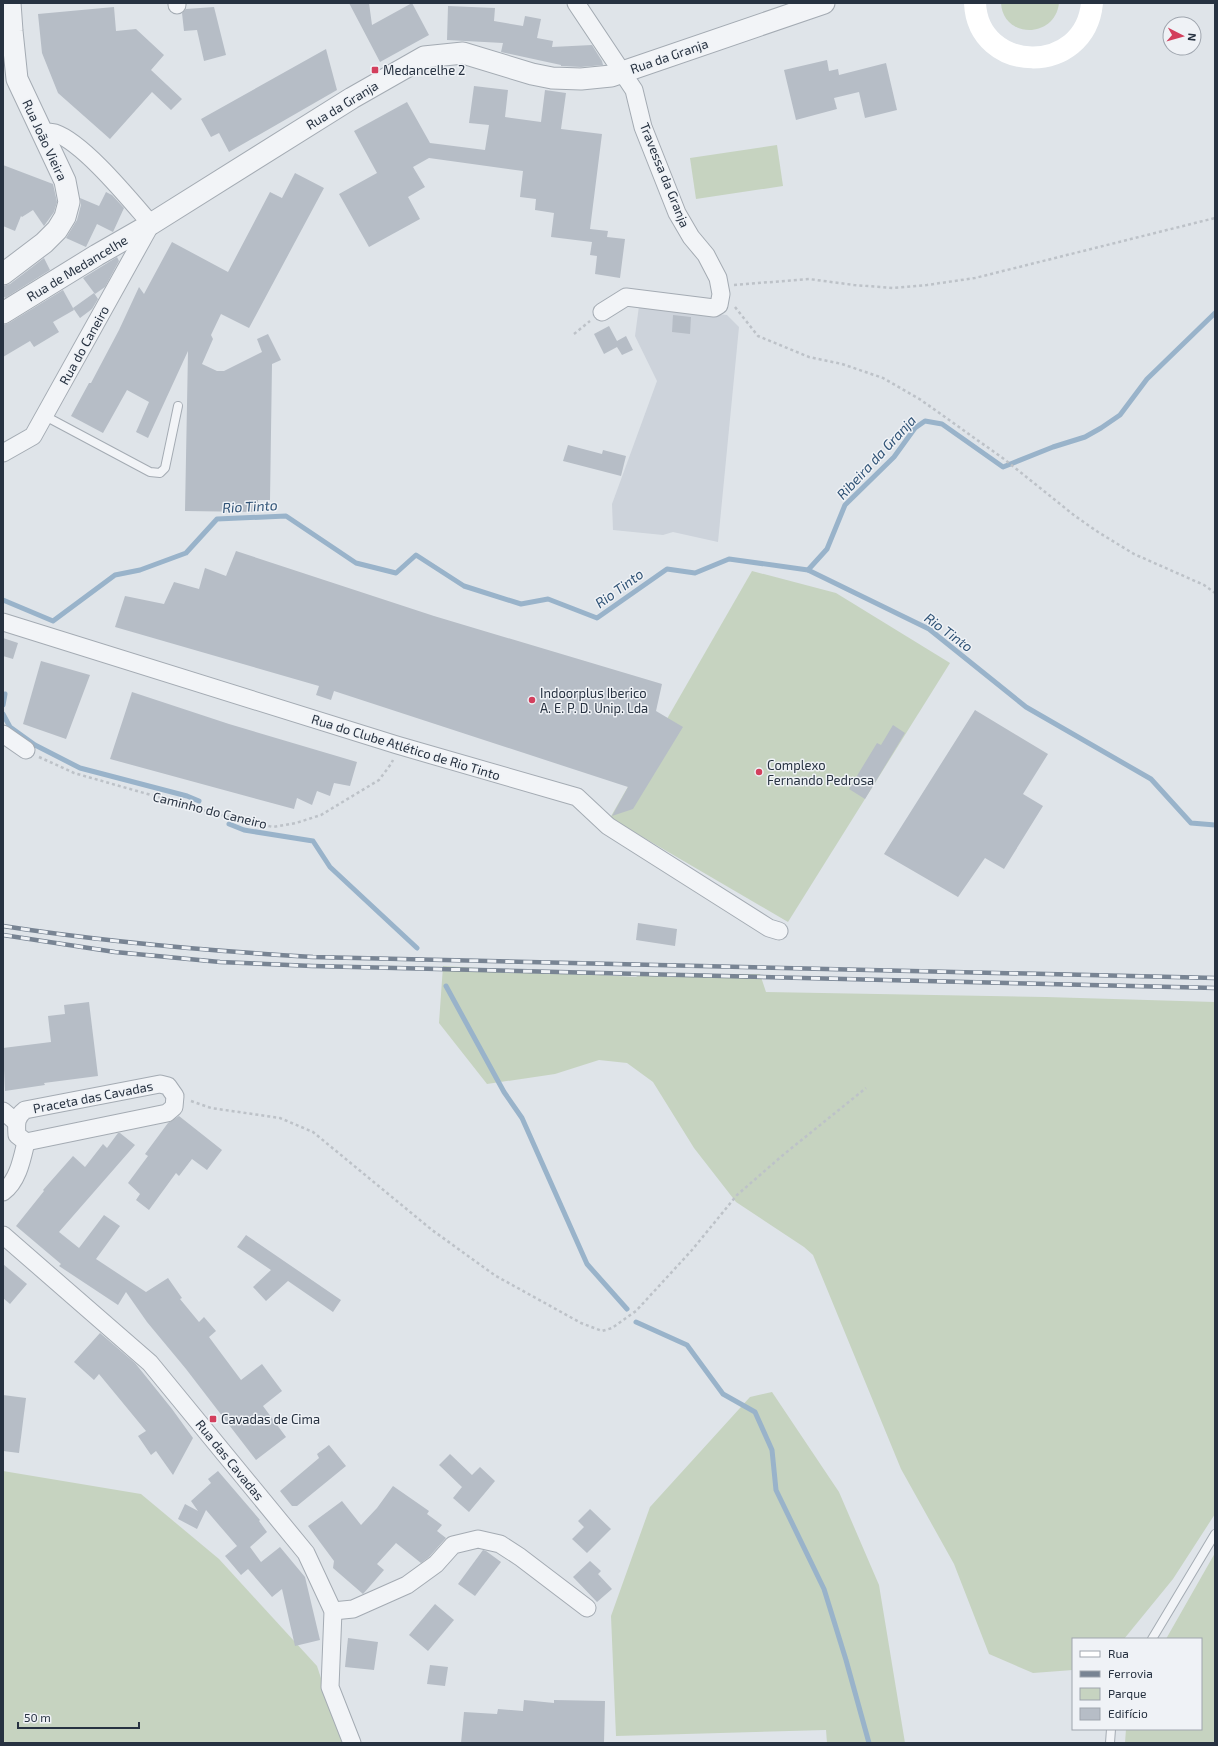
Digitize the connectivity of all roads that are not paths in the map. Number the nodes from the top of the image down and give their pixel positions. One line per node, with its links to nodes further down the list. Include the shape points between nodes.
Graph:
1 (10, 3): 7 (street, Rua João Vieira)
2 (576, 3): 6 (street, Travessa da Granja)
3 (824, 3): 6 (street, Rua da Granja)
4 (975, 3): 5 (main road, via 975,11 982,29 994,44 1011,54 1030,58 1050,56 1068,47 1082,32 1091,14)
5 (1092, 3)
6 (623, 72): 9 (street, Rua da Granja, via 582,79 552,78 463,53 424,57 352,98); 11 (street, Travessa da Granja, via 634,90 643,127 678,213 718,278 721,294 719,304 714,308 626,297)
7 (10, 79): 8 (street, Rua João Vieira)
8 (42, 132): 9 (street, via 54,133 74,144); 10 (street, Rua João Vieira, via 65,181 69,202 66,217 44,243)
9 (151, 224): 12 (street, Rua de Medancelhe); 14 (street, Rua do Caneiro)
10 (3, 274)
11 (602, 312)
12 (3, 313)
13 (178, 406): 14 (lane, via 165,468 160,473 150,472)
14 (44, 416): 15 (street, Rua do Caneiro, via 33,436)
15 (3, 453)
16 (3, 622): 19 (street, Rua do Clube Atlético de Rio Tinto, via 398,745 577,797 608,826 769,928)
17 (3, 734): 18 (street)
18 (26, 750)
19 (779, 931)
20 (3, 1111): 21 (street, Praceta das Cavadas)
21 (16, 1122): 22 (street, Praceta das Cavadas, via 17,1135); 22 (street, Praceta das Cavadas, via 25,1110 160,1084 168,1086 176,1096 174,1107 167,1113)
22 (26, 1142): 23 (street, via 20,1168)
23 (3, 1192)
24 (3, 1235): 27 (street, Rua das Cavadas, via 150,1363 306,1553)
25 (1215, 1534): 28 (lane)
26 (587, 1608): 27 (street, via 520,1556 500,1544 478,1539 453,1545 436,1564 407,1585 353,1609)
27 (333, 1611): 30 (street, Rua das Cavadas, via 330,1687)
28 (1153, 1638)
29 (1111, 1730): 31 (lane)
30 (352, 1743)
31 (1110, 1743)

